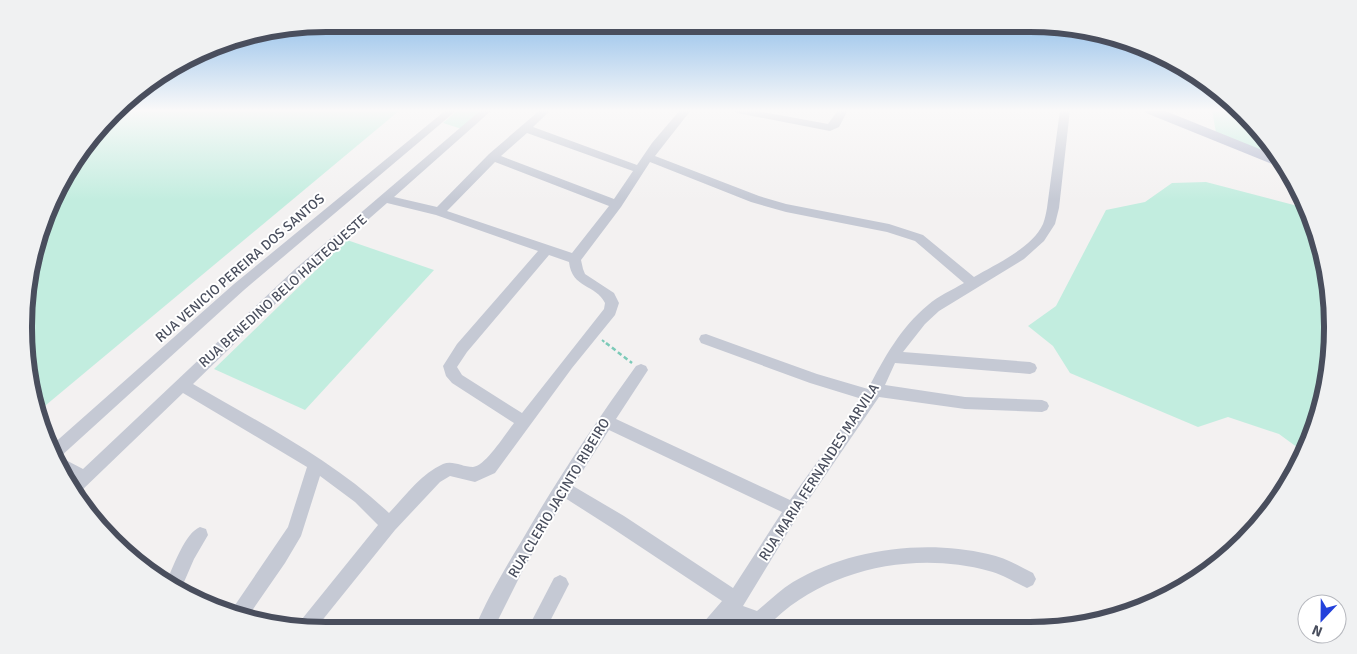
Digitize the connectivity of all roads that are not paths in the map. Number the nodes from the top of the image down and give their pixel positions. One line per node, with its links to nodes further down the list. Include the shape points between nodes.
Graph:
1 (415, 141): 27 (street, RUA VENICIO PEREIRA DOS SANTOS, via 239,286)
2 (452, 141): 12 (street, RUA BENEDINO BELO HALTEQUESTE)
3 (511, 141): 9 (street)
4 (559, 141): 11 (street)
5 (660, 141): 10 (street)
6 (1061, 141): 17 (street, RUA MARIA FERNANDES MARVILA, via 1049,224 1040,238 1020,256)
7 (1231, 141): 8 (main road)
8 (1269, 155)
9 (493, 157): 13 (street); 14 (street)
10 (648, 157): 11 (street); 17 (street, via 755,199 889,228 919,238)
11 (640, 170): 13 (street)
12 (386, 199): 14 (street); 22 (street, RUA BENEDINO BELO HALTEQUESTE, via 294,278)
13 (617, 204): 16 (street)
14 (439, 212): 15 (street)
15 (547, 249): 16 (street); 26 (street, via 450,366 457,379)
16 (575, 260): 26 (street, via 577,274 608,294 613,305)
17 (974, 284): 19 (street, RUA MARIA FERNANDES MARVILA, via 934,307)
18 (706, 338): 23 (street, via 815,379)
19 (891, 357): 20 (street); 23 (street, RUA MARIA FERNANDES MARVILA)
20 (1030, 368)
21 (641, 370): 25 (street, RUA CLERIO JACINTO RIBEIRO)
22 (182, 385): 28 (street); 29 (street, RUA BENEDINO BELO HALTEQUESTE)
23 (873, 393): 24 (street, via 966,403); 31 (street, RUA MARIA FERNANDES MARVILA)
24 (1042, 406)
25 (605, 421): 30 (street, RUA CLERIO JACINTO RIBEIRO); 31 (street)
26 (524, 422): 32 (street, via 490,468 475,475 449,469 442,471)
27 (59, 449)
28 (316, 464): 32 (street, via 361,497); 38 (street, via 295,530)
29 (80, 483)
30 (562, 488): 37 (street, via 618,522); 40 (street, RUA CLERIO JACINTO RIBEIRO)
31 (793, 509): 37 (street, RUA MARIA FERNANDES MARVILA)
32 (389, 524): 39 (street)
33 (200, 534): 35 (street)
34 (1027, 579): 44 (street, via 990,563 952,556 858,564 830,572 803,586)
35 (176, 580)
36 (560, 584): 41 (street)
37 (731, 605): 42 (street, RUA MARIA FERNANDES MARVILA); 43 (street)
38 (242, 609)
39 (310, 621)
40 (487, 622)
41 (540, 622)
42 (715, 622)
43 (762, 622)
44 (770, 622)

